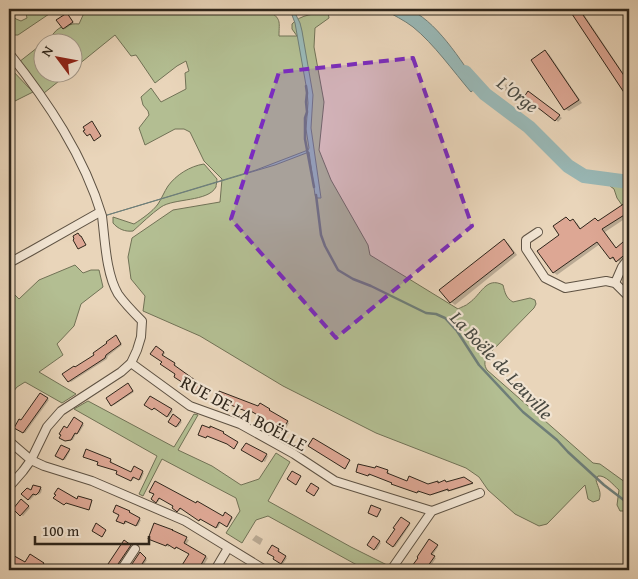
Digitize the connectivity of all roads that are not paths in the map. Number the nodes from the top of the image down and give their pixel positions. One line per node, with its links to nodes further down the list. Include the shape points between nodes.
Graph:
1 (9, 53): 2 (street, via 64,133 95,193)
2 (100, 212): 5 (street); 8 (street, via 113,282 128,307 142,321 141,337)
3 (538, 232): 6 (street, via 526,240 526,248 545,278 565,288 606,281)
4 (629, 258): 6 (street)
5 (9, 263)
6 (615, 283): 7 (street)
7 (629, 297)
8 (131, 363): 10 (street, via 61,412 47,427); 13 (street, RUE DE LA BOËLLE, via 190,406 240,424 335,481)
9 (9, 441): 10 (street)
10 (31, 460): 11 (street); 14 (street, via 92,480 177,518)
11 (9, 487)
12 (480, 493): 13 (street)
13 (432, 511): 19 (street)
14 (228, 548): 17 (street); 18 (street)
15 (135, 549): 16 (street)
16 (122, 570)
17 (215, 570)
18 (266, 570)
19 (391, 570)

